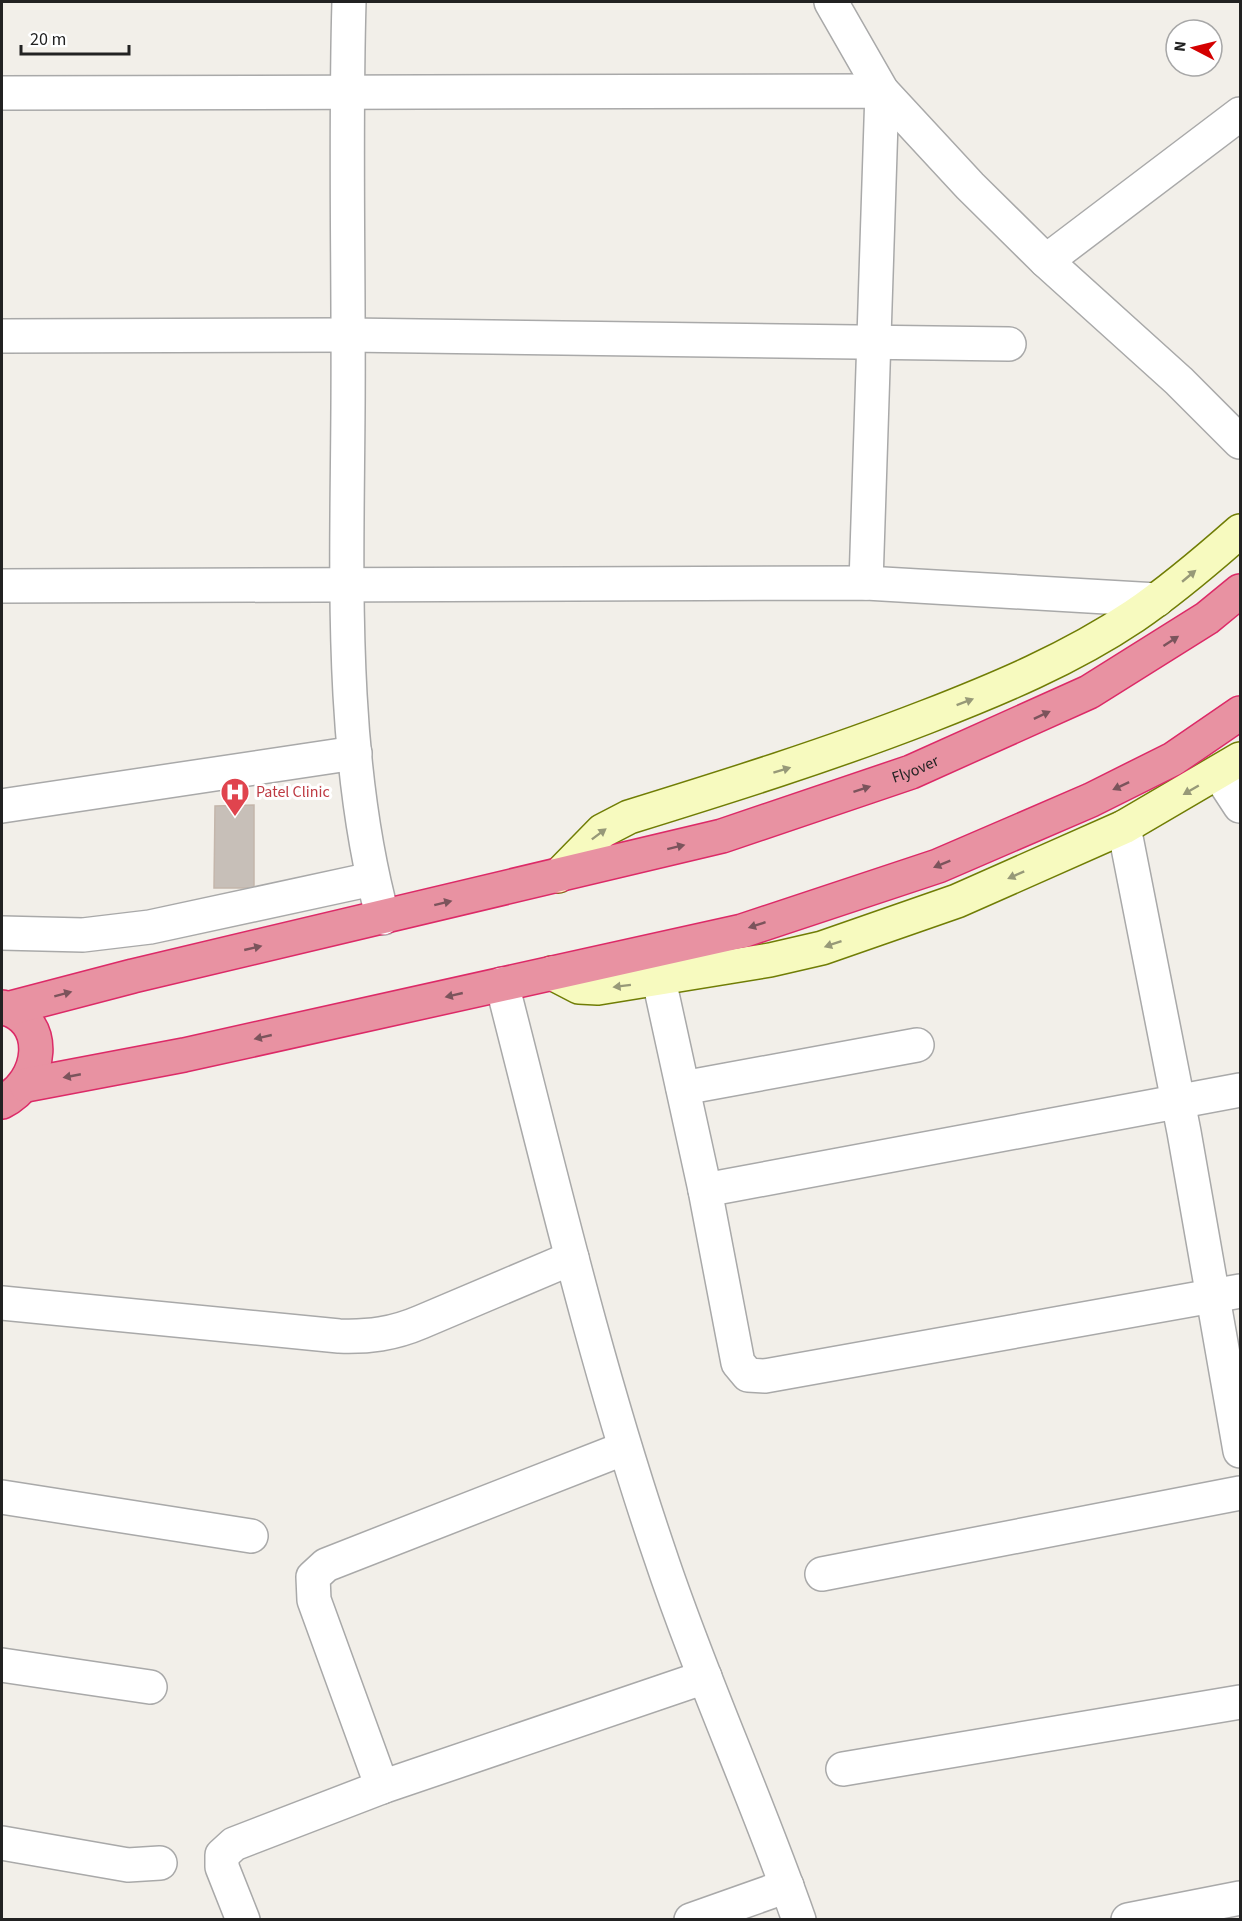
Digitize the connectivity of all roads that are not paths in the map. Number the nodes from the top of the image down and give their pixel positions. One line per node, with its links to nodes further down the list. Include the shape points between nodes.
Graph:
1 (349, 2): 5 (street)
2 (831, 2): 3 (street)
3 (882, 91): 5 (street); 7 (street); 10 (street)
4 (2, 93): 5 (street)
5 (346, 93): 8 (street)
6 (1240, 114): 7 (street)
7 (1046, 261): 12 (street, via 1116,321)
8 (348, 335): 9 (street); 10 (street); 15 (street)
9 (2, 336)
10 (873, 343): 11 (street); 14 (street)
11 (1010, 344)
12 (1240, 442)
13 (1240, 531): 18 (main road, one-way to 13)
14 (866, 583): 15 (street); 18 (street)
15 (347, 585): 16 (street); 20 (street)
16 (2, 586)
17 (1240, 591): 25 (highway, Flyover, one-way to 17, via 722,836 911,772 1009,730 1122,673 1207,618)
18 (1157, 600): 25 (main road, one-way to 18, via 581,848 602,831 629,818 814,760 988,694 1085,645)
19 (1240, 713): 29 (highway, one-way to 29, via 1173,759 1091,800 938,866 742,931)
20 (355, 753): 22 (street); 26 (street)
21 (1230, 767): 23 (street); 24 (main road, one-way to 24)
22 (2, 806)
23 (1240, 806)
24 (1124, 827): 30 (main road, one-way to 30, via 957,901 822,948); 37 (street)
25 (558, 876): 27 (highway, Flyover, one-way to 25)
26 (372, 879): 27 (street); 28 (street, via 150,927 83,934)
27 (383, 918): 32 (highway, Flyover, one-way to 27)
28 (2, 933)
29 (552, 973): 30 (main road, one-way to 29, via 579,987); 31 (highway)
30 (659, 980): 34 (street)
31 (502, 984): 36 (highway, one-way to 36); 39 (street)
32 (4, 1008): 36 (highway, via 22,1019 36,1051 34,1069)
33 (917, 1045): 34 (street)
34 (683, 1088): 38 (street)
35 (1240, 1090): 37 (street)
36 (14, 1093)
37 (1177, 1100): 38 (street); 40 (street)
38 (705, 1190): 40 (street, via 738,1364 748,1375 765,1376)
39 (572, 1258): 41 (street, via 399,1331 372,1337); 42 (street)
40 (1226, 1294): 43 (street)
41 (2, 1303)
42 (625, 1448): 49 (street, via 660,1558); 53 (street, via 326,1565 313,1577 314,1600)
43 (1240, 1451)
44 (1240, 1493): 47 (street)
45 (2, 1497): 46 (street)
46 (251, 1536)
47 (822, 1574)
48 (2, 1665): 50 (street)
49 (705, 1677): 53 (street); 56 (street)
50 (150, 1687)
51 (1240, 1702): 52 (street)
52 (843, 1769)
53 (382, 1787): 58 (street, via 234,1844 222,1855 222,1868)
54 (2, 1843): 55 (street, via 128,1865)
55 (160, 1863)
56 (787, 1886): 59 (street); 60 (street)
57 (1240, 1898): 61 (street)
58 (243, 1920)
59 (691, 1920)
60 (799, 1920)
61 (1128, 1920)

